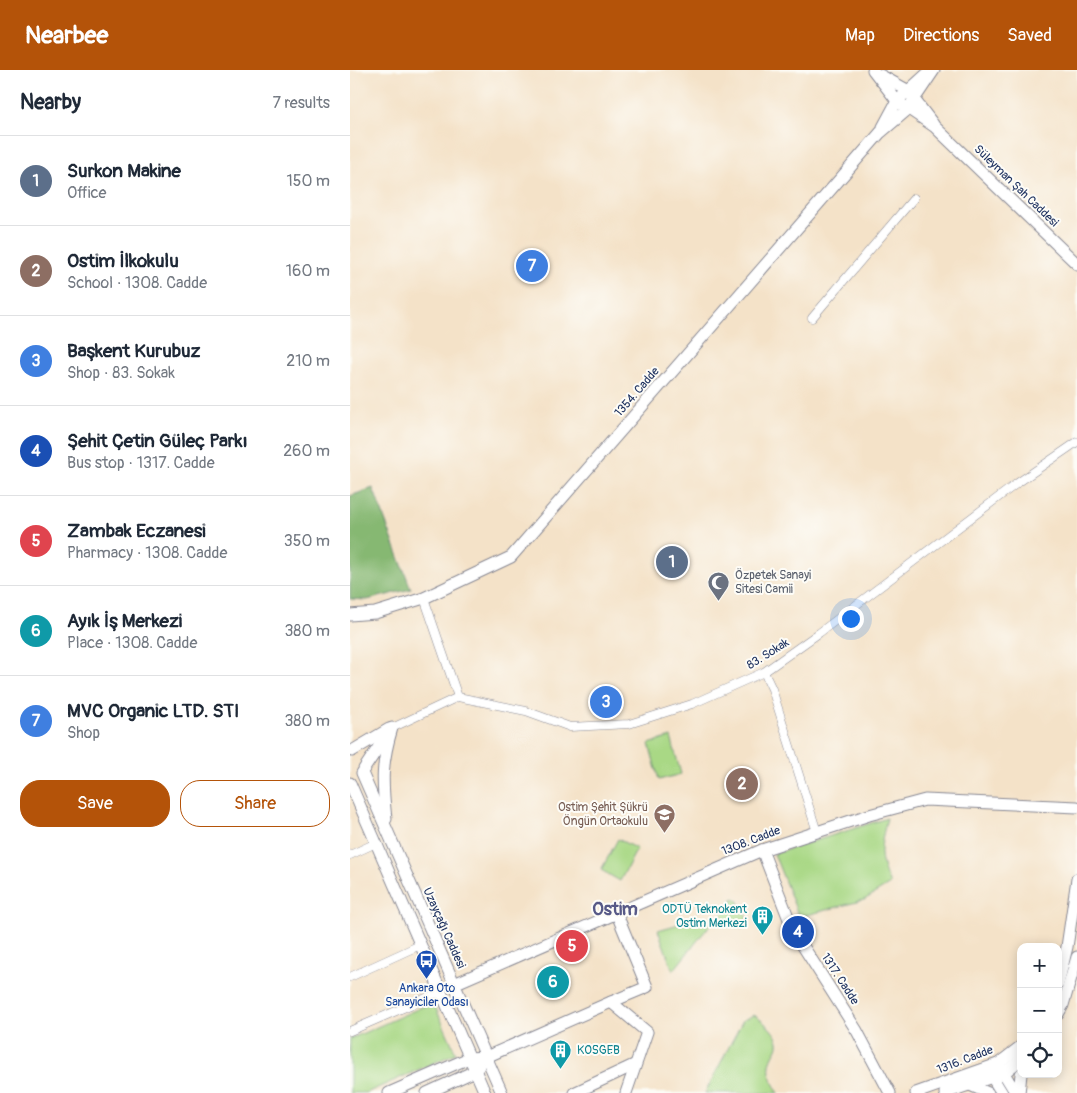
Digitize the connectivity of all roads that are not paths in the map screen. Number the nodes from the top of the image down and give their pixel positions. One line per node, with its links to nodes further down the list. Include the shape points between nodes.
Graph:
1 (932, 70): 3 (main road, 1354. Cadde); 4 (main road, 1354. Cadde)
2 (874, 72): 3 (main road); 5 (main road)
3 (907, 90): 4 (main road); 5 (main road, 1354. Cadde)
4 (916, 99): 6 (main road, 1354. Cadde); 7 (main road)
5 (897, 101): 6 (main road); 8 (main road, 1354. Cadde)
6 (907, 110): 7 (main road); 8 (main road, 1354. Cadde)
7 (935, 127): 10 (main road, Süleyman Şah Caddesi)
8 (880, 132): 13 (main road, 1354. Cadde, via 511,557)
9 (914, 198): 11 (street)
10 (1077, 264)
11 (812, 318)
12 (1077, 442): 17 (street, 83. Sokak)
13 (424, 598): 15 (main road, 1354. Cadde); 18 (street)
14 (350, 607): 15 (main road)
15 (375, 613): 16 (main road, 1354. Cadde)
16 (350, 615)
17 (764, 672): 18 (street, 83. Sokak, via 692,704 629,724 570,727 526,711); 25 (street)
18 (458, 697): 19 (street)
19 (392, 728): 20 (main road); 21 (main road); 26 (main road, via 382,771)
20 (351, 751): 21 (main road, Uzayçağı Caddesi, via 361,755)
21 (363, 771): 22 (main road); 26 (main road, Uzayçağı Caddesi)
22 (350, 779)
23 (350, 783): 27 (main road)
24 (1077, 807): 25 (main road, 1308. Cadde, via 925,800)
25 (816, 832): 28 (main road, 1308. Cadde)
26 (388, 834): 37 (main road, Uzayçağı Caddesi)
27 (376, 843): 29 (street); 32 (main road)
28 (762, 850): 31 (main road, 1308. Cadde); 57 (main road, 1317. Cadde, via 794,932 857,1031)
29 (350, 854)
30 (1077, 879): 35 (main road)
31 (616, 912): 37 (main road, 1308. Cadde); 39 (main road, via 647,987)
32 (420, 945): 36 (street); 38 (main road)
33 (1077, 962): 40 (main road)
34 (350, 966): 36 (street)
35 (1062, 970)
36 (352, 976)
37 (454, 984): 43 (main road, Uzayçağı Caddesi)
38 (440, 992): 41 (street); 44 (main road)
39 (610, 1002): 43 (main road); 46 (main road, via 647,1032)
40 (1062, 1007)
41 (350, 1031)
42 (1017, 1050): 47 (main road, 1316. Cadde)
43 (486, 1057): 44 (main road); 48 (main road); 54 (main road, Uzayçağı Caddesi)
44 (469, 1058): 48 (main road); 51 (main road)
45 (1017, 1061): 47 (main road, 1316. Cadde)
46 (634, 1065): 55 (main road); 56 (main road)
47 (995, 1071): 50 (main road, 1316. Cadde); 58 (main road, 1316. Cadde); 61 (main road); 62 (main road)
48 (475, 1072): 52 (main road); 53 (main road)
49 (1020, 1078): 62 (main road)
50 (970, 1085): 59 (main road, 1316. Cadde); 60 (main road)
51 (389, 1093)
52 (427, 1093)
53 (485, 1093)
54 (502, 1093)
55 (574, 1093)
56 (626, 1093)
57 (890, 1093)
58 (916, 1093)
59 (945, 1093)
60 (988, 1093)
61 (1002, 1093)
62 (1018, 1093)

